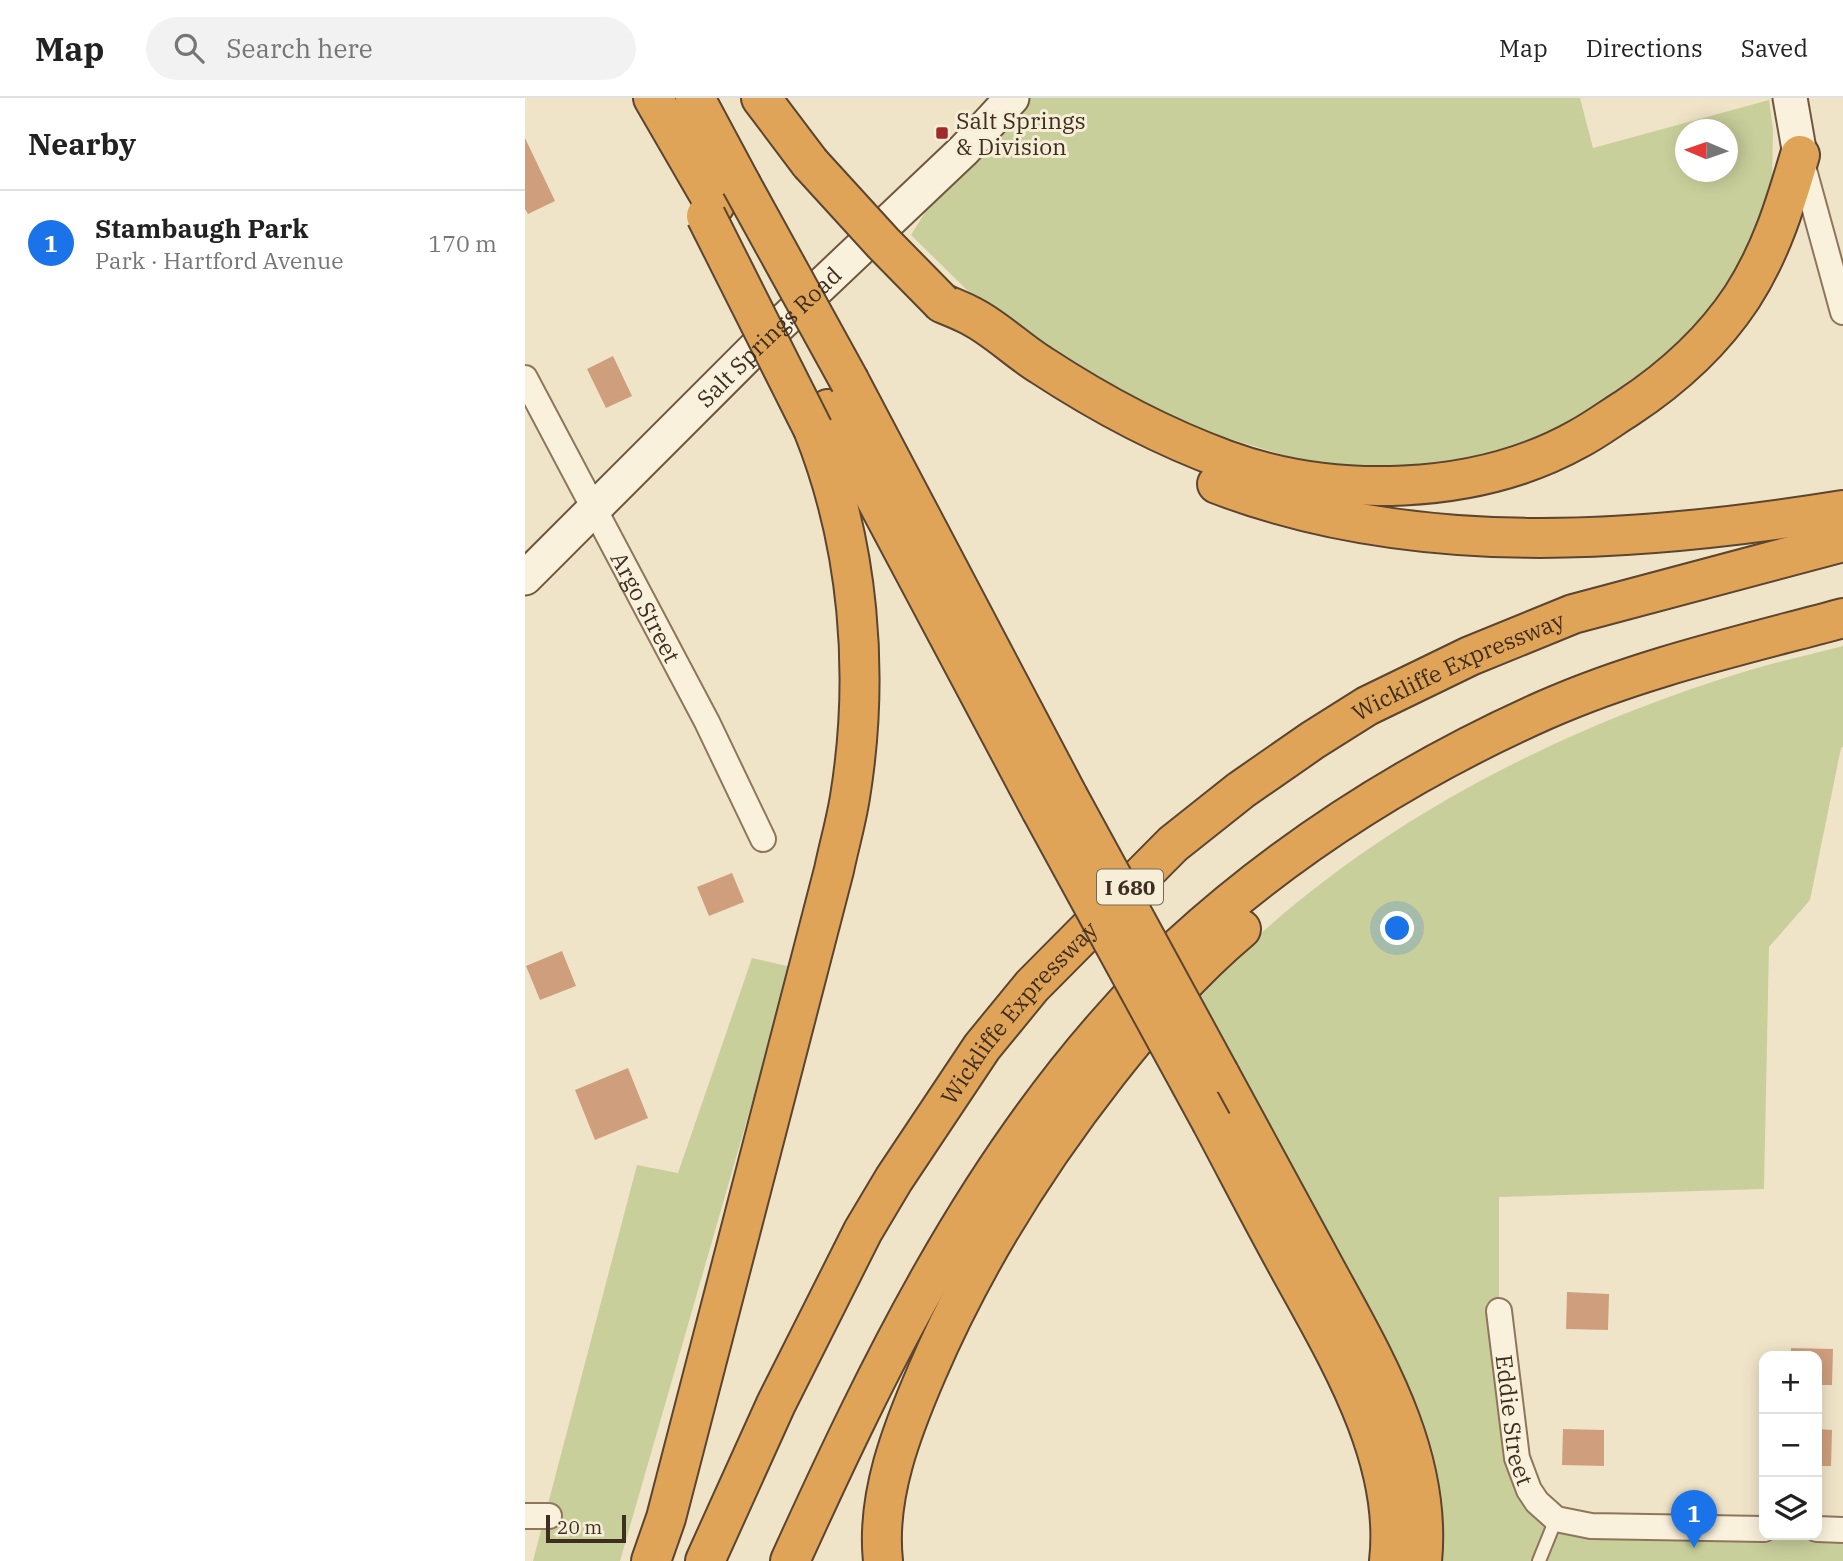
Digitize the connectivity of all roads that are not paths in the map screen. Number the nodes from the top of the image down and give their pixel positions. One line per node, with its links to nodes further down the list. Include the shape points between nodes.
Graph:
1 (653, 98): 7 (highway, via 679,146)
2 (695, 98): 7 (highway)
3 (761, 98): 8 (highway, bridge, via 810,163)
4 (1012, 98): 13 (street, Salt Springs Road)
5 (1790, 98): 6 (street)
6 (1800, 155): 8 (highway, via 1782,218 1761,266 1722,324 1689,359 1644,397 1576,440 1525,463 1441,482 1337,485 1268,473 1225,459 1119,412 1038,364 973,317); 9 (street)
7 (721, 202): 11 (highway, bridge); 11 (highway, bridge)
8 (942, 303): 12 (highway, via 958,332 1072,414 1199,477 1300,509 1413,531 1581,538 1666,534)
9 (1843, 312)
10 (525, 378): 13 (street, Argo Street)
11 (830, 407): 18 (highway); 25 (highway, via 838,502 857,621 859,700 850,797 666,1518)
12 (1843, 510)
13 (593, 511): 15 (street, Salt Springs Road); 19 (street, Argo Street, via 707,722)
14 (1843, 542): 26 (highway, Wickliffe Expressway / I 680, via 1573,614 1470,656 1367,706 1313,740 1173,844 1032,986 982,1047 894,1179 776,1404)
15 (525, 578)
16 (1843, 618): 17 (highway)
17 (1739, 646): 27 (highway, via 1637,674 1546,709 1466,747 1385,792 1292,855 1175,950 1089,1044 980,1192 845,1441); 28 (highway, via 1680,675 1592,708 1442,786 1278,898 1189,975 1061,1134 954,1312 901,1436 886,1502)
18 (1055, 803): 29 (highway, bridge, via 1212,1123 1356,1396 1386,1494); 30 (highway, bridge, via 1219,1073 1382,1376 1418,1484)
19 (763, 839)
20 (1499, 1311): 21 (street, Eddie Street, via 1517,1458 1529,1490)
21 (1556, 1519): 22 (street, via 1591,1526); 31 (lane)
22 (1759, 1528)
23 (1822, 1529): 24 (street)
24 (1843, 1530)
25 (651, 1561)
26 (705, 1561)
27 (790, 1561)
28 (883, 1561)
29 (1389, 1561)
30 (1422, 1561)
31 (1539, 1561)

